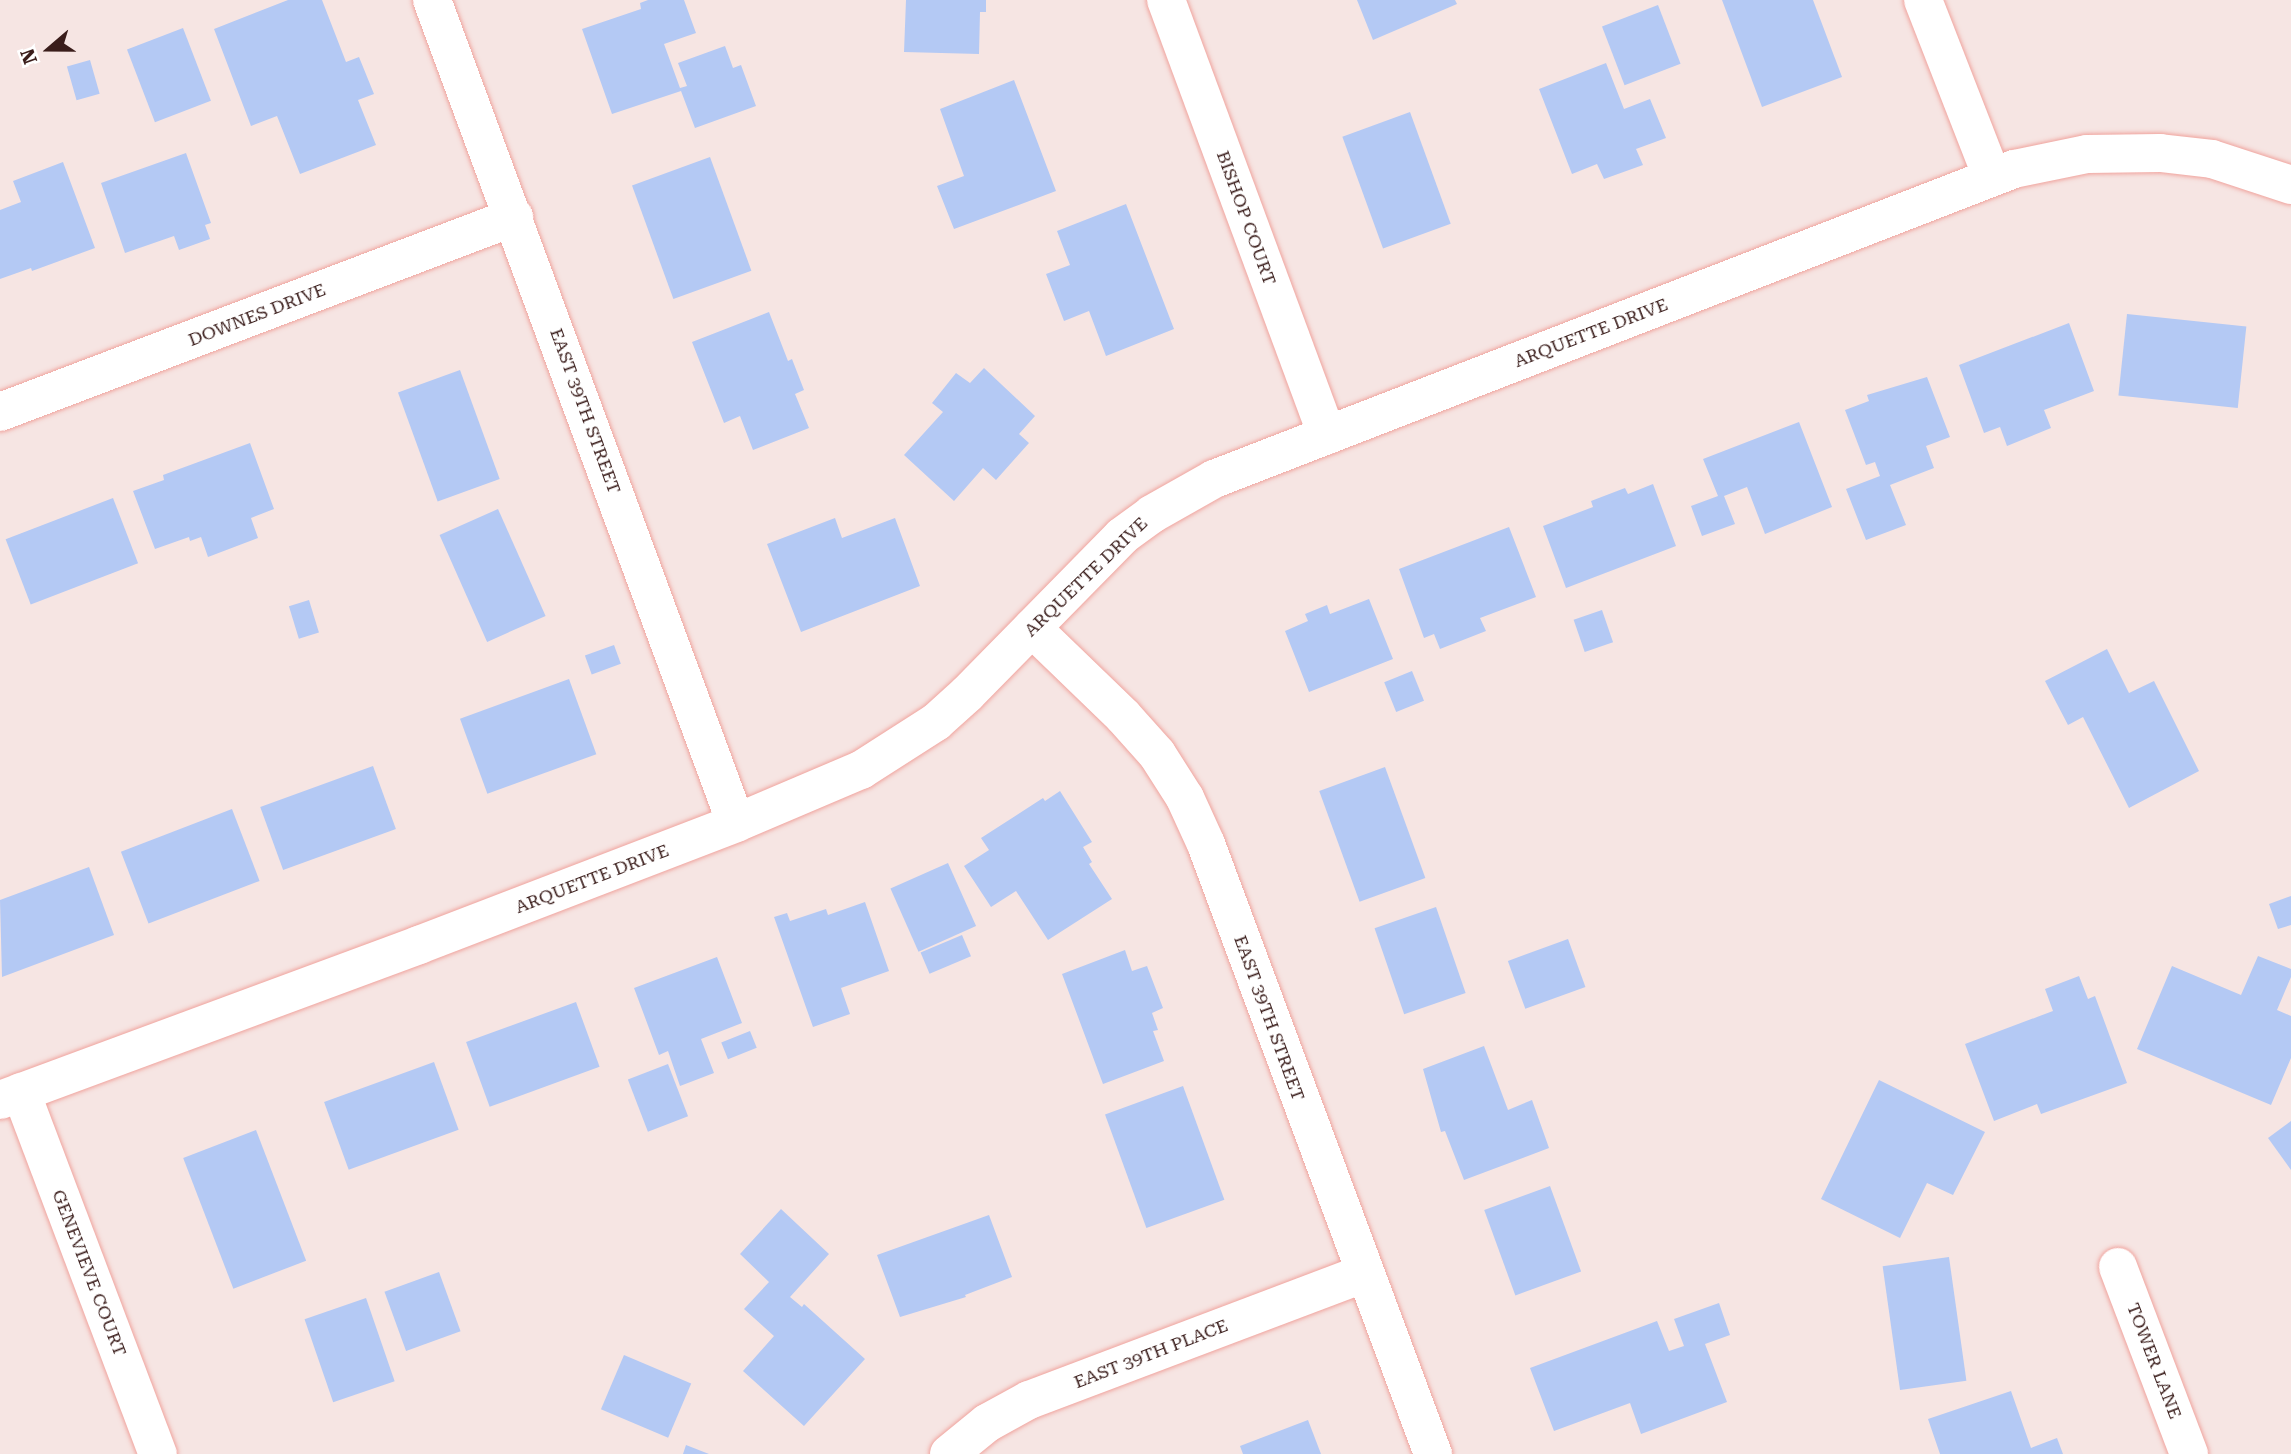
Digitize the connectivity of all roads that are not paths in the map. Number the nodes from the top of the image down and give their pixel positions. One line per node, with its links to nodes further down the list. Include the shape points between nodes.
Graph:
1 (432, 0): 6 (street, EAST 39TH STREET)
2 (1166, 0): 8 (street, BISHOP COURT)
3 (1923, 0): 4 (street)
4 (1992, 177): 5 (street, ARQUETTE DRIVE, via 2064,158 2136,152 2212,159); 8 (street, ARQUETTE DRIVE)
5 (2291, 185)
6 (514, 217): 7 (street, DOWNES DRIVE); 10 (street, EAST 39TH STREET)
7 (0, 412)
8 (1327, 435): 9 (street, ARQUETTE DRIVE, via 1214,479 1152,514 1122,536)
9 (1032, 628): 10 (street, ARQUETTE DRIVE, via 957,703 899,748 840,780); 13 (street, EAST 39TH STREET, via 1123,716 1157,754 1185,797)
10 (736, 823): 11 (street, ARQUETTE DRIVE)
11 (10, 1096): 14 (street, GENEVIEVE COURT)
12 (2119, 1267): 17 (street, TOWER LANE)
13 (1365, 1273): 15 (street, EAST 39TH PLACE, via 1029,1400 987,1423); 16 (street, EAST 39TH STREET)
14 (158, 1454)
15 (949, 1454)
16 (1433, 1454)
17 (2189, 1454)

